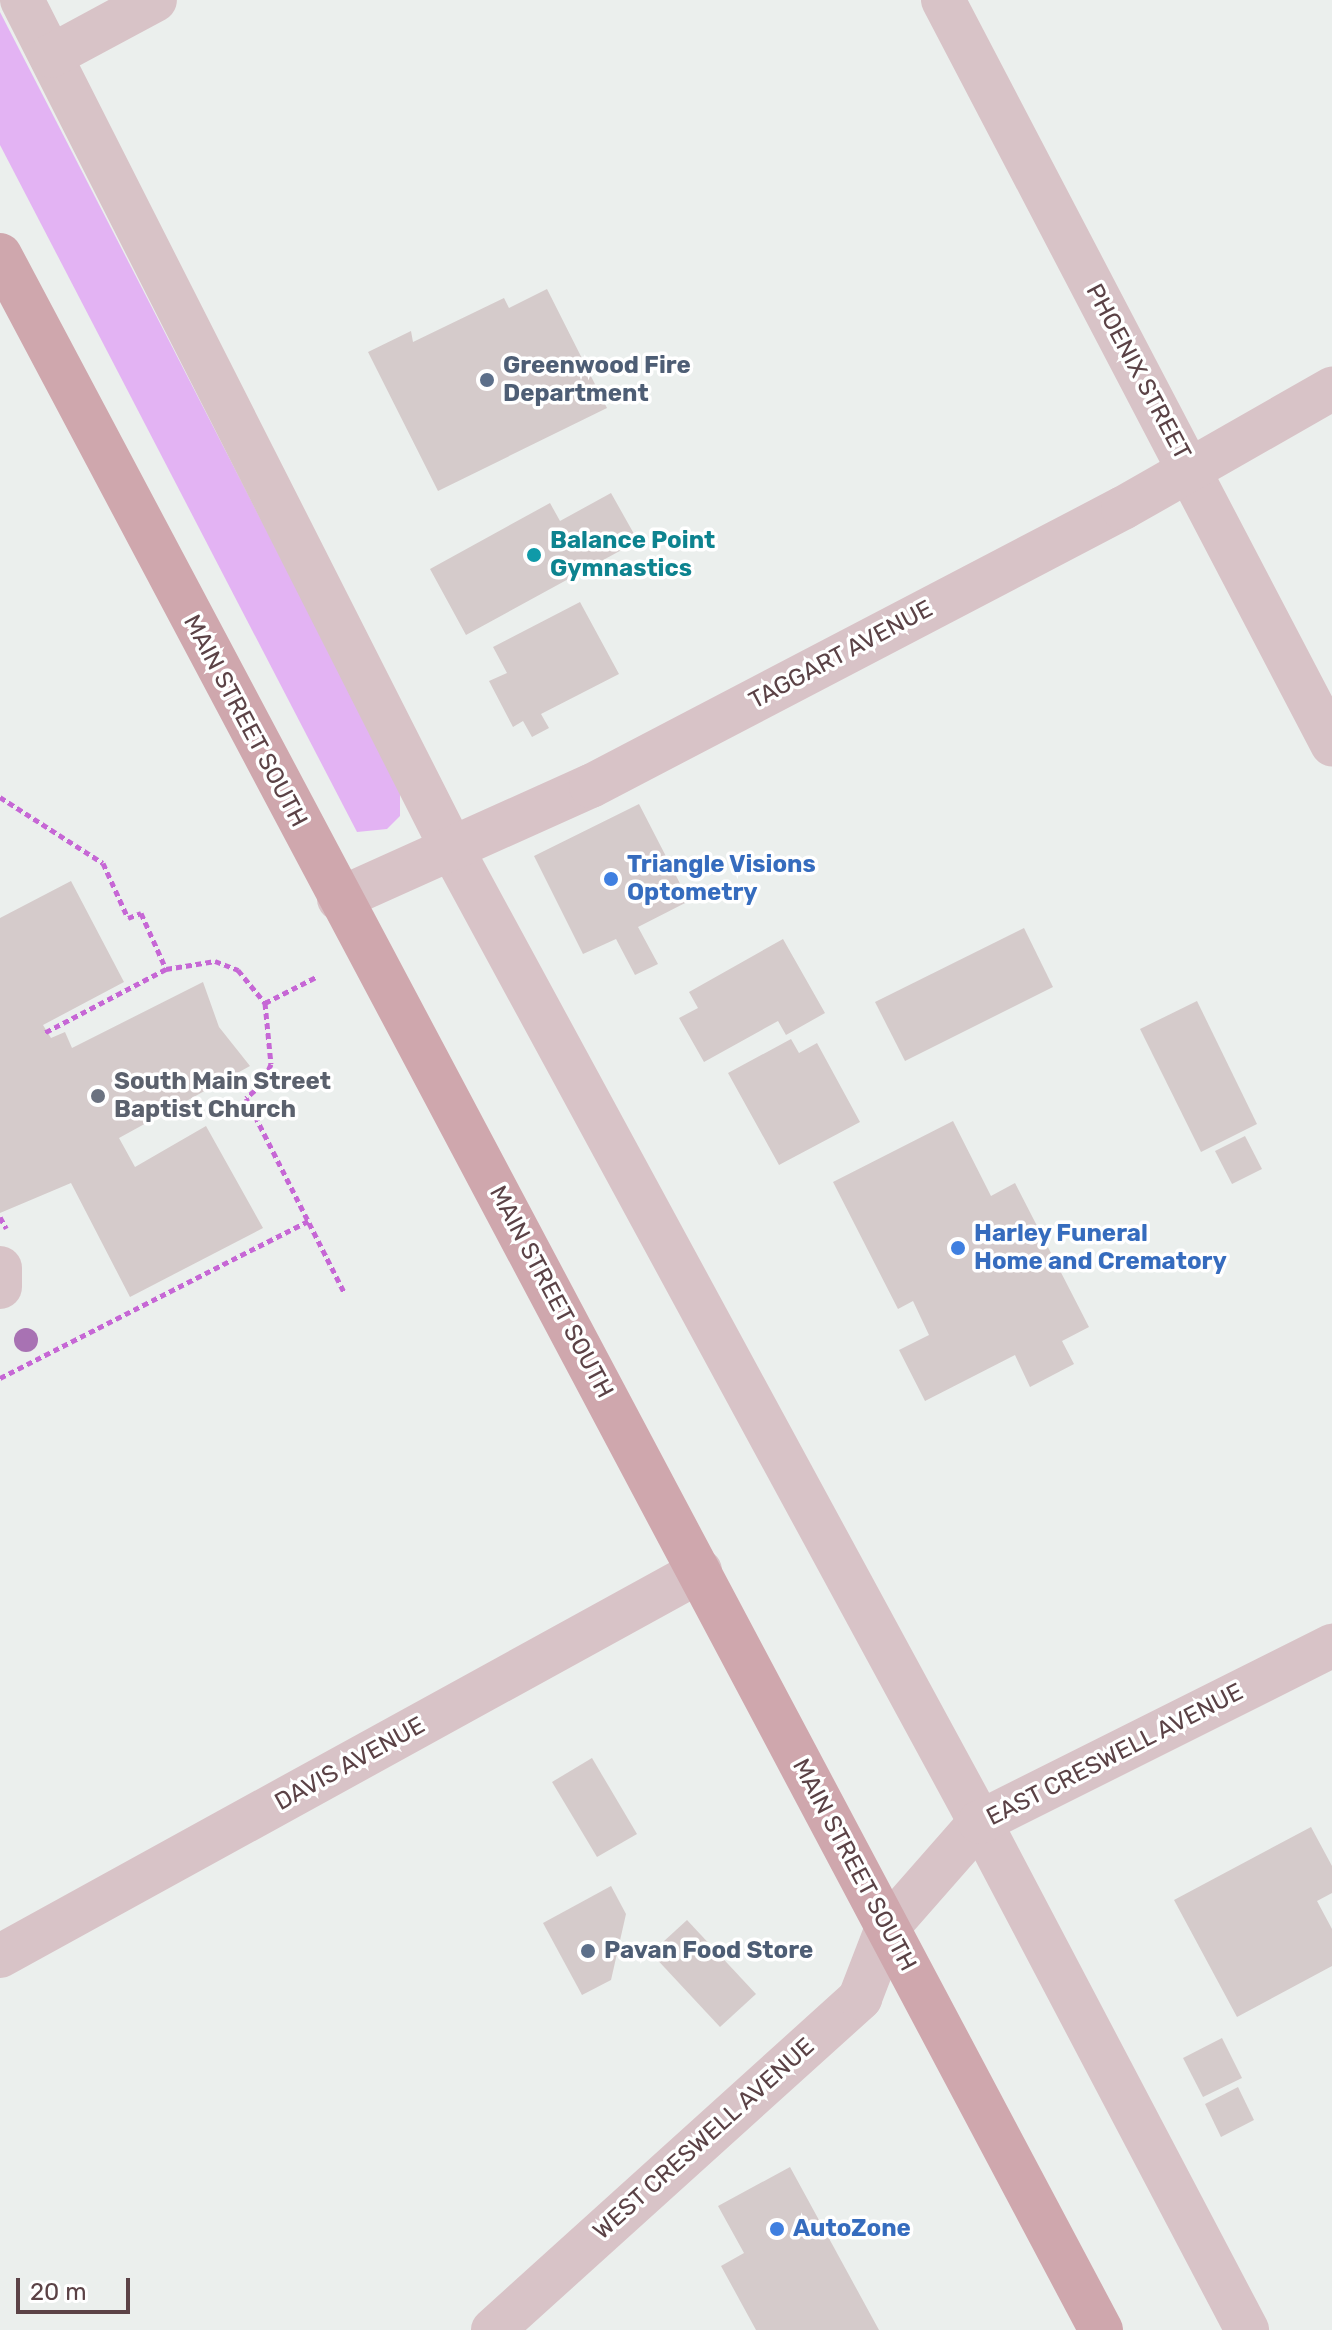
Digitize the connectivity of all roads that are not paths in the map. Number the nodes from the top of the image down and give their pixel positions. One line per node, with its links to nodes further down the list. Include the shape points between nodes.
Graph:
1 (22, 0): 4 (street)
2 (155, 0): 4 (street)
3 (943, 0): 7 (street, PHOENIX STREET)
4 (51, 56): 9 (street)
5 (0, 255): 10 (main road, MAIN STREET SOUTH)
6 (1332, 389): 7 (street, TAGGART AVENUE)
7 (1188, 469): 8 (street, PHOENIX STREET); 9 (street, TAGGART AVENUE, via 591,786)
8 (1332, 744)
9 (453, 851): 10 (street, TAGGART AVENUE); 15 (street)
10 (339, 899): 13 (main road, MAIN STREET SOUTH)
11 (0, 1268): 12 (street)
12 (0, 1287)
13 (700, 1571): 16 (main road, MAIN STREET SOUTH); 17 (street, DAVIS AVENUE)
14 (1332, 1646): 15 (street, EAST CRESWELL AVENUE)
15 (980, 1822): 16 (street, EAST CRESWELL AVENUE); 20 (street)
16 (887, 1928): 18 (street, WEST CRESWELL AVENUE, via 860,1998); 19 (main road, MAIN STREET SOUTH)
17 (0, 1956)
18 (493, 2330)
19 (1101, 2330)
20 (1247, 2330)

